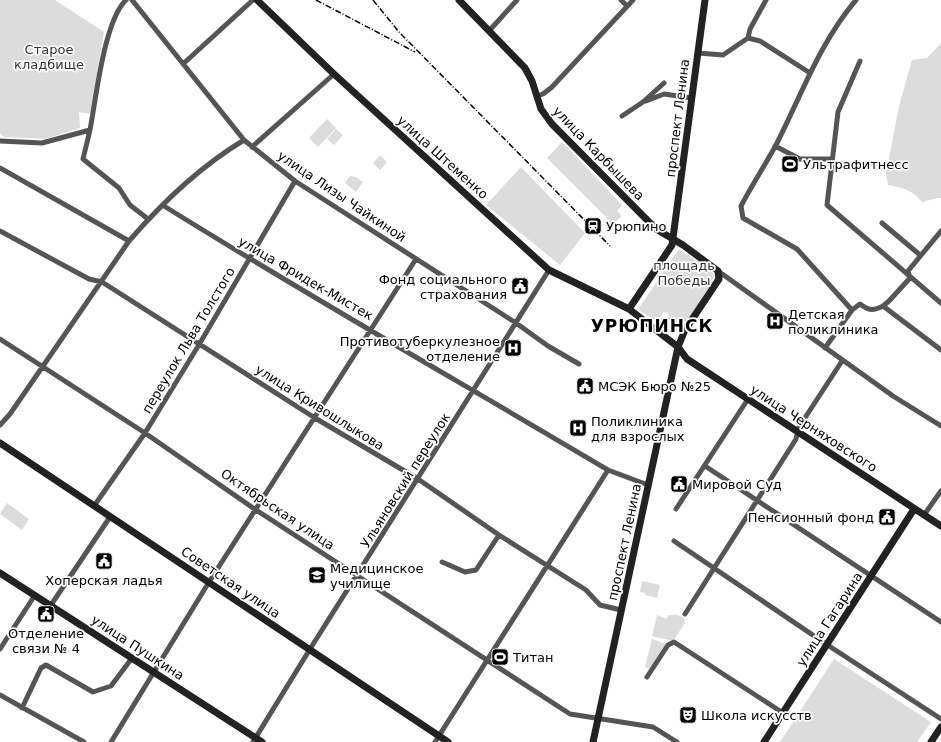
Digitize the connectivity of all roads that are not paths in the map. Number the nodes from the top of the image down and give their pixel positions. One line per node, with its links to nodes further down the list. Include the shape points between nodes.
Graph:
1 (126, 0): 25 (street, via 120,6 110,28)
2 (132, 0): 17 (street, улица Лизы Чайкиной)
3 (253, 0): 17 (street)
4 (257, 0): 19 (main road, улица Штеменко)
5 (459, 0): 13 (main road, улица Карбышева)
6 (518, 0): 13 (street)
7 (621, 0): 12 (street)
8 (633, 0): 12 (street)
9 (705, 0): 15 (main road, проспект Ленина)
10 (766, 0): 14 (street, via 750,29)
11 (856, 0): 18 (street, via 847,10)
12 (627, 6): 21 (street, via 552,87)
13 (489, 31): 21 (main road, улица Карбышева, via 525,68)
14 (748, 38): 15 (street, via 723,55); 18 (street, via 760,41)
15 (698, 53): 22 (main road, проспект Ленина)
16 (860, 61): 30 (street, via 838,112)
17 (183, 64): 26 (street, улица Лизы Чайкиной)
18 (810, 73): 28 (street)
19 (334, 74): 29 (street); 43 (main road, улица Штеменко)
20 (664, 83): 23 (street)
21 (537, 96): 38 (main road, улица Карбышева, via 541,109 552,124 656,229)
22 (692, 98): 23 (street, via 664,94); 38 (main road, проспект Ленина)
23 (643, 102): 24 (street)
24 (622, 116)
25 (90, 130): 27 (street, via 42,143); 34 (street, via 83,159 119,188 130,205)
26 (244, 140): 29 (street, улица Лизы Чайкиной); 33 (street, via 219,155)
27 (0, 141)
28 (775, 146): 30 (street, via 800,159); 50 (street, via 741,206 743,218 797,249)
29 (252, 147): 32 (street, улица Лизы Чайкиной)
30 (832, 159): 45 (street, via 827,205)
31 (0, 168): 39 (street)
32 (295, 181): 41 (street, переулок Льва Толстого); 42 (street, улица Лизы Чайкиной)
33 (164, 206): 34 (street); 41 (street, улица Фридек-Мистек)
34 (148, 219): 39 (street)
35 (882, 223): 40 (street)
36 (0, 231): 46 (street, улица Кривошлыкова, via 89,279)
37 (941, 231): 40 (street)
38 (673, 240): 44 (main road); 49 (main road, via 668,254)
39 (129, 241): 46 (street)
40 (920, 255): 45 (street, via 908,271)
41 (249, 259): 52 (street, улица Фридек-Мистек); 54 (street, переулок Льва Толстого)
42 (416, 259): 51 (street, улица Лизы Чайкиной); 52 (street)
43 (549, 270): 49 (main road, улица Штеменко); 51 (street, Ульяновский переулок)
44 (718, 271): 55 (main road, via 719,279 685,330); 56 (street)
45 (910, 278): 47 (street); 48 (street)
46 (102, 282): 54 (street, улица Кривошлыкова); 60 (street)
47 (941, 303)
48 (883, 306): 50 (street, via 872,311 860,304); 57 (street)
49 (628, 309): 55 (main road)
50 (852, 310): 56 (street)
51 (516, 322): 59 (street, улица Лизы Чайкиной, via 548,346); 61 (street, Ульяновский переулок)
52 (372, 329): 61 (street, улица Фридек-Мистек); 63 (street)
53 (0, 339): 60 (street, Октябрьская улица)
54 (200, 343): 63 (street, улица Кривошлыкова); 66 (street, переулок Льва Толстого)
55 (678, 347): 62 (main road, улица Черняховского, via 687,359); 72 (main road, проспект Ленина)
56 (825, 348): 58 (street)
57 (941, 350)
58 (842, 361): 65 (street); 67 (street, via 799,427)
59 (579, 364)
60 (42, 367): 64 (street); 66 (street, Октябрьская улица)
61 (474, 390): 70 (street, улица Фридек-Мистек); 71 (street, Ульяновский переулок)
62 (748, 399): 67 (main road, улица Черняховского); 69 (street)
63 (315, 418): 71 (street, улица Кривошлыкова); 78 (street)
64 (0, 425)
65 (941, 426)
66 (145, 433): 75 (street, переулок Льва Толстого); 78 (street, Октябрьская улица)
67 (798, 433): 74 (street); 77 (main road, улица Черняховского)
68 (0, 443): 75 (main road, Советская улица)
69 (705, 466): 74 (street); 76 (street)
70 (608, 470): 72 (street, улица Фридек-Мистек); 85 (street)
71 (418, 480): 82 (street, улица Кривошлыкова); 88 (street, Ульяновский переулок)
72 (648, 485): 93 (main road, проспект Ленина)
73 (941, 491): 79 (street)
74 (757, 499): 86 (street); 89 (street)
75 (94, 506): 80 (main road, Советская улица)
76 (676, 509)
77 (914, 509): 79 (main road, улица Черняховского); 89 (main road, улица Гагарина)
78 (256, 510): 88 (street, Октябрьская улица); 90 (street)
79 (924, 515): 81 (main road, улица Черняховского)
80 (110, 517): 90 (main road, Советская улица); 92 (street)
81 (941, 526)
82 (499, 535): 84 (street, via 476,570 465,572); 85 (street, улица Кривошлыкова)
83 (674, 541): 86 (street)
84 (442, 562)
85 (548, 566): 93 (street, улица Кривошлыкова, via 586,590 600,605); 100 (street)
86 (713, 569): 94 (street); 96 (street)
87 (0, 573): 91 (main road, улица Пушкина)
88 (357, 575): 98 (street, Ульяновский переулок); 100 (street, Октябрьская улица)
89 (870, 576): 95 (street); 96 (main road, улица Гагарина)
90 (209, 582): 98 (main road, Советская улица); 101 (street)
91 (35, 595): 92 (main road, улица Пушкина); 97 (street)
92 (51, 605): 99 (main road, улица Пушкина)
93 (621, 610): 106 (main road, проспект Ленина)
94 (685, 614)
95 (941, 622)
96 (826, 644): 105 (main road, улица Гагарина); 107 (street)
97 (0, 649)
98 (310, 649): 109 (main road, Советская улица); 110 (street, Ульяновский переулок)
99 (132, 658): 101 (main road, улица Пушкина); 104 (street, via 112,686 93,692 46,665 40,668)
100 (488, 661): 106 (street, Октябрьская улица, via 570,714); 109 (street)
101 (154, 672): 110 (main road, улица Пушкина); 112 (street)
102 (647, 677): 105 (street, via 668,645 674,642)
103 (0, 695): 104 (street)
104 (22, 708): 111 (street)
105 (783, 713): 116 (main road, улица Гагарина)
106 (598, 717): 114 (main road, проспект Ленина); 115 (street, Октябрьская улица, via 653,727)
107 (941, 719)
108 (941, 727): 117 (main road)
109 (437, 739): 113 (main road, Советская улица)
110 (257, 741)
111 (84, 742)
112 (111, 742)
113 (448, 742)
114 (593, 742)
115 (677, 742)
116 (764, 742)
117 (931, 742)

